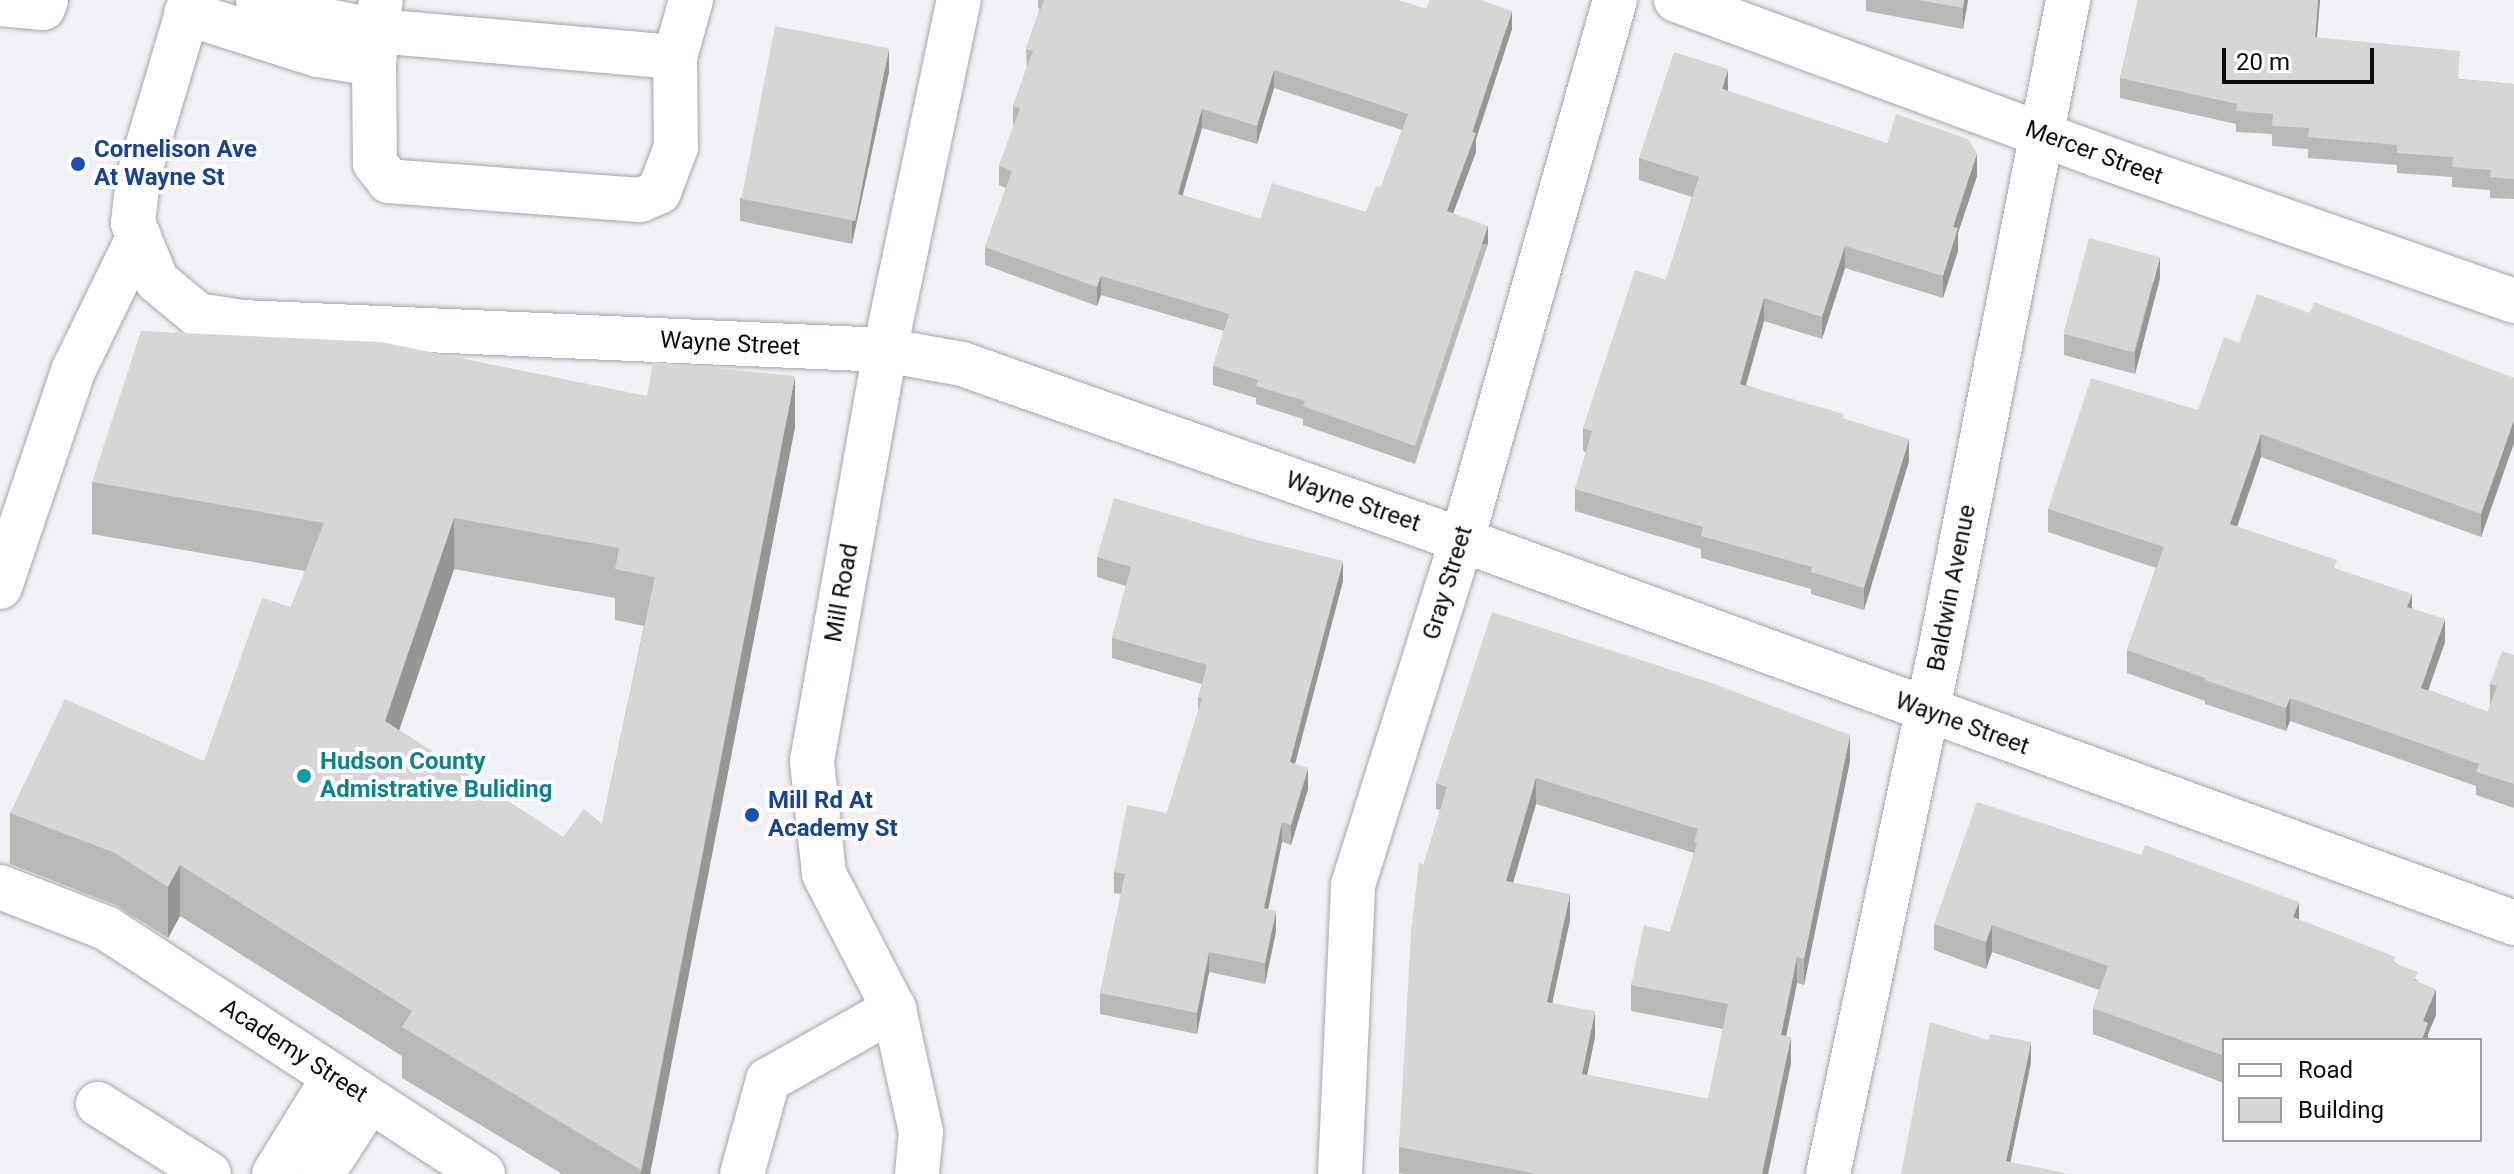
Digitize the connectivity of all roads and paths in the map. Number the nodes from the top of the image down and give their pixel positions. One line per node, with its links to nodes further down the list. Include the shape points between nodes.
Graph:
1 (46, 0): 8 (street, via 43,8)
2 (258, 0): 10 (street)
3 (691, 0): 11 (street)
4 (959, 0): 15 (street, Mill Road)
5 (1615, 0): 16 (street, Gray Street)
6 (1676, 0): 12 (street, Mercer Street)
7 (2068, 0): 12 (street, Baldwin Avenue)
8 (0, 4)
9 (188, 6): 10 (street, via 318,55); 13 (street, via 138,178 133,223)
10 (377, 32): 11 (street); 11 (street, via 375,163 389,181 640,200 659,192 676,147)
11 (675, 57)
12 (2041, 133): 14 (street, Mercer Street); 18 (street, Baldwin Avenue)
13 (139, 236): 15 (street, Wayne Street, via 157,281 198,315 242,322); 17 (street, via 74,369)
14 (2514, 301)
15 (885, 350): 16 (street, Wayne Street, via 962,364); 21 (street, Mill Road, via 812,761 824,874)
16 (1462, 540): 18 (street, Wayne Street); 31 (street, Gray Street, via 1353,885)
17 (0, 587)
18 (1927, 712): 20 (street, Wayne Street); 32 (street, Baldwin Avenue)
19 (0, 887): 22 (street, Academy Street, via 106,928)
20 (2514, 923)
21 (894, 1009): 29 (street, via 768,1080); 30 (street, Mill Road, via 921,1132)
22 (334, 1077): 23 (street, Academy Street); 26 (street)
23 (370, 1100): 27 (street); 28 (street, Academy Street)
24 (98, 1104): 25 (street)
25 (209, 1174)
26 (274, 1174)
27 (322, 1174)
28 (483, 1174)
29 (742, 1174)
30 (917, 1174)
31 (1340, 1174)
32 (1828, 1174)

